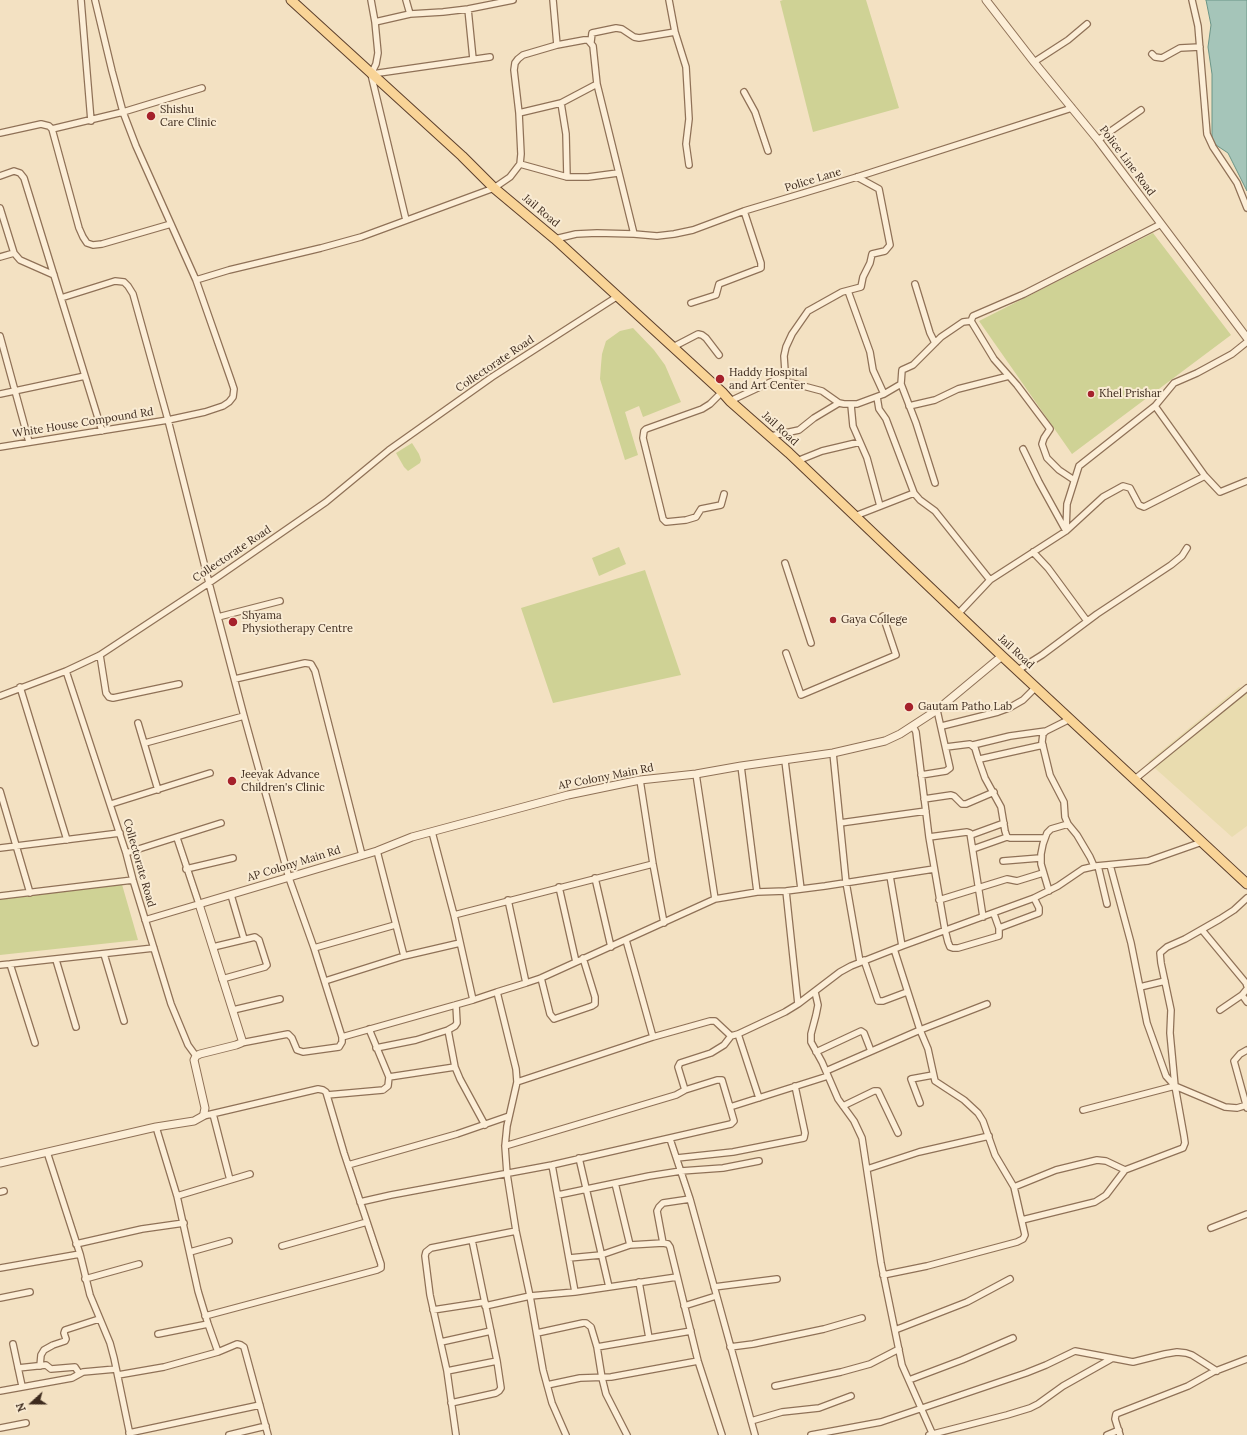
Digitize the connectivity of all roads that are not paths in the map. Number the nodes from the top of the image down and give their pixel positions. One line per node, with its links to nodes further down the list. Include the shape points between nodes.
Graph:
1 (81, 0): 32 (street)
2 (95, 0): 30 (street, White House Compound Rd)
3 (291, 0): 23 (main road, Jail Road)
4 (371, 0): 13 (street)
5 (406, 0): 12 (street)
6 (512, 0): 11 (street)
7 (553, 0): 17 (street)
8 (669, 0): 15 (street)
9 (986, 0): 22 (street, Police Line Road)
10 (1192, 0): 18 (street)
11 (468, 9): 12 (street); 21 (street)
12 (410, 14): 13 (street)
13 (375, 22): 23 (street, via 378,53)
14 (1087, 24): 22 (street)
15 (675, 32): 16 (street, via 639,38 616,28 595,32 591,35); 38 (street, via 686,67 689,119 686,144)
16 (591, 42): 17 (street, via 584,40); 24 (street)
17 (557, 45): 31 (street, via 523,55 515,63)
18 (1200, 47): 19 (street, via 1180,48 1162,58 1154,57); 45 (street, via 1207,134 1237,183)
19 (1152, 54)
20 (490, 57): 21 (street)
21 (473, 59): 23 (street)
22 (1034, 62): 28 (street, Police Line Road)
23 (371, 74): 43 (main road, Jail Road); 47 (street)
24 (597, 84): 27 (street); 39 (street)
25 (202, 88): 30 (street)
26 (744, 92): 36 (street, via 755,112)
27 (561, 103): 31 (street); 41 (street, via 566,134)
28 (1072, 108): 35 (street, Police Line Road); 42 (street, Police Lane)
29 (1141, 110): 35 (street)
30 (123, 112): 32 (street); 48 (street, White House Compound Rd)
31 (519, 113): 37 (street, via 522,154)
32 (91, 121): 33 (street)
33 (52, 129): 34 (street, via 41,124); 48 (street, via 79,228 87,242 93,245 102,244)
34 (0, 133)
35 (1098, 140): 49 (street, Police Line Road)
36 (768, 151)
37 (520, 164): 41 (street); 43 (street, via 510,177)
38 (690, 165)
39 (618, 172): 41 (street, via 588,177); 50 (street)
40 (0, 176): 54 (street, via 14,172 20,173 24,178)
41 (567, 177)
42 (857, 177): 46 (street, Police Lane); 57 (street, via 879,189 890,245 885,251 872,254 861,287)
43 (494, 188): 47 (street); 51 (main road, Jail Road)
44 (0, 208): 52 (street)
45 (1247, 208)
46 (744, 211): 50 (street, Police Lane, via 693,230 674,234); 60 (street, via 761,268 720,284 716,295)
47 (406, 220): 55 (street, via 361,237)
48 (171, 224): 55 (street, White House Compound Rd)
49 (1161, 224): 61 (street, via 1024,294 973,316); 63 (street, Police Line Road)
50 (634, 234): 51 (street, Police Lane, via 576,234)
51 (554, 239): 58 (main road, Jail Road)
52 (14, 253): 53 (street); 54 (street, via 20,260)
53 (0, 257)
54 (54, 275): 59 (street)
55 (196, 280): 82 (street, White House Compound Rd, via 234,389 233,397 223,406)
56 (915, 284): 65 (street)
57 (848, 291): 70 (street, via 808,311 786,346 785,370); 75 (street, via 870,352 873,370)
58 (618, 296): 66 (main road, Jail Road); 103 (street, Collectorate Road, via 492,377 389,450 326,502)
59 (61, 298): 68 (street); 82 (street, via 115,281 124,282 128,286 133,294)
60 (691, 303)
61 (971, 321): 65 (street, via 963,322); 69 (street, via 994,359)
62 (0, 336): 72 (street)
63 (1247, 338)
64 (1247, 342): 81 (street, via 1232,354 1174,383)
65 (935, 343): 71 (street, via 913,365 902,370)
66 (673, 347): 67 (street, via 698,334 706,338); 73 (main road, Jail Road)
67 (719, 355)
68 (85, 376): 72 (street); 83 (street)
69 (1009, 376): 80 (street, via 958,389 935,400); 91 (street, via 1050,429 1042,444 1048,458 1059,470)
70 (777, 379): 77 (street); 78 (street, via 818,389)
71 (901, 384): 75 (street); 80 (street)
72 (15, 391): 74 (street); 85 (street)
73 (722, 392): 77 (main road, Jail Road); 95 (street, via 702,409 646,429 643,438 663,519 666,522 696,517 701,510 721,505)
74 (0, 394)
75 (884, 394): 76 (street)
76 (877, 397): 79 (street); 94 (street, via 879,409 886,419)
77 (730, 401): 84 (main road, Jail Road)
78 (839, 403): 79 (street); 84 (street, via 799,430)
79 (851, 405): 86 (street, via 853,426)
80 (909, 406): 93 (street)
81 (1155, 406): 90 (street); 91 (street, via 1079,466)
82 (168, 420): 83 (street, White House Compound Rd); 103 (street)
83 (102, 431): 85 (street, White House Compound Rd)
84 (771, 436): 89 (main road, Jail Road)
85 (29, 442): 87 (street, White House Compound Rd)
86 (860, 442): 89 (street, via 822,451); 96 (street)
87 (0, 447)
88 (1023, 449): 98 (street)
89 (797, 461): 97 (main road, Jail Road)
90 (1205, 476): 92 (street, via 1220,492); 98 (street, via 1144,507 1139,506 1130,488 1123,486 1103,497)
91 (1074, 480): 98 (street, via 1067,504)
92 (1247, 481)
93 (935, 483)
94 (914, 493): 96 (street); 102 (street, via 935,511)
95 (724, 494)
96 (880, 506): 97 (street)
97 (855, 516): 105 (main road, Jail Road)
98 (1066, 531): 100 (street)
99 (1187, 548): 108 (street, via 1171,565)
100 (1033, 552): 102 (street); 108 (street)
101 (785, 563): 109 (street)
102 (990, 580): 105 (street)
103 (209, 583): 107 (street); 111 (street, Collectorate Road)
104 (280, 602): 107 (street)
105 (958, 614): 112 (main road, Jail Road)
106 (883, 616): 110 (street, via 896,655 801,695)
107 (218, 617): 115 (street)
108 (1087, 621): 113 (street)
109 (811, 643)
110 (786, 653)
111 (100, 655): 114 (street, Collectorate Road); 116 (street, via 106,693 109,697)
112 (1002, 656): 113 (main road, Jail Road); 121 (street, AP Colony Main Rd)
113 (1018, 670): 118 (main road, Jail Road)
114 (66, 671): 117 (street); 146 (street, Collectorate Road)
115 (235, 679): 122 (street); 166 (street, via 305,663 311,664 315,671)
116 (179, 684)
117 (20, 687): 120 (street); 159 (street)
118 (1036, 687): 123 (main road, Jail Road); 126 (street, via 1023,700 1009,708)
119 (1247, 688): 139 (street)
120 (0, 696)
121 (937, 710): 125 (street, AP Colony Main Rd); 126 (street)
122 (244, 716): 128 (street); 177 (street)
123 (1070, 719): 127 (street); 139 (main road, Jail Road)
124 (138, 723): 128 (street)
125 (913, 726): 132 (street, AP Colony Main Rd, via 886,741); 138 (street)
126 (942, 726): 131 (street)
127 (1046, 731): 129 (street, via 1042,738); 130 (street)
128 (145, 743): 141 (street)
129 (1043, 744): 133 (street); 151 (street, via 1050,775 1064,802)
130 (973, 745): 131 (street); 133 (street)
131 (946, 746): 138 (street, via 949,770)
132 (833, 753): 134 (street, AP Colony Main Rd); 149 (street)
133 (978, 758): 143 (street, via 985,778)
134 (785, 760): 135 (street, AP Colony Main Rd); 184 (street)
135 (741, 766): 137 (street, AP Colony Main Rd); 187 (street)
136 (210, 773): 141 (street)
137 (696, 774): 140 (street, AP Colony Main Rd); 193 (street)
138 (921, 775): 144 (street)
139 (1134, 779): 160 (main road, Jail Road)
140 (640, 780): 152 (street, AP Colony Main Rd, via 568,795); 170 (street)
141 (158, 790): 146 (street)
142 (0, 791): 145 (street)
143 (994, 792): 144 (street, via 966,804 962,804 951,795); 150 (street, via 1001,807)
144 (924, 799): 147 (street)
145 (2, 804): 161 (street)
146 (111, 804): 153 (street, Collectorate Road)
147 (926, 811): 149 (street); 155 (street)
148 (222, 823): 157 (street)
149 (840, 823): 180 (street)
150 (1004, 824): 154 (street); 156 (street)
151 (1068, 824): 158 (street, via 1051,829); 172 (street)
152 (432, 832): 164 (street, AP Colony Main Rd, via 412,836); 199 (street)
153 (120, 833): 159 (street); 165 (street, Collectorate Road)
154 (971, 834): 155 (street, via 967,832); 163 (street)
155 (929, 837): 174 (street)
156 (1007, 837): 158 (street); 163 (street)
157 (177, 838): 165 (street); 173 (street)
158 (1045, 838): 168 (street)
159 (67, 840): 161 (street)
160 (1202, 842): 171 (street, via 1148,861); 181 (main road, Jail Road)
161 (16, 846): 162 (street); 188 (street)
162 (0, 848)
163 (973, 849): 183 (street)
164 (377, 851): 166 (street, AP Colony Main Rd); 203 (street)
165 (126, 853): 179 (street, Collectorate Road)
166 (362, 855): 177 (street, AP Colony Main Rd)
167 (233, 858): 173 (street)
168 (1040, 858): 169 (street); 175 (street)
169 (1003, 862)
170 (653, 864): 178 (street); 202 (street)
171 (1110, 865): 172 (street); 230 (street)
172 (1096, 866): 186 (street, via 1079,871); 197 (street)
173 (186, 869): 196 (street)
174 (934, 869): 176 (street); 195 (street)
175 (1043, 873): 183 (street, via 1018,881 1007,879); 186 (street)
176 (890, 876): 180 (street); 210 (street)
177 (289, 878): 189 (street, AP Colony Main Rd); 214 (street)
178 (595, 878): 182 (street); 212 (street)
179 (133, 880): 188 (street); 201 (street, Collectorate Road)
180 (846, 882): 184 (street); 220 (street)
181 (1247, 884)
182 (559, 887): 194 (street); 221 (street)
183 (978, 887): 195 (street); 200 (street)
184 (801, 889): 185 (street)
185 (786, 891): 187 (street); 239 (street)
186 (1049, 891): 191 (street)
187 (757, 892): 193 (street)
188 (30, 893): 190 (street)
189 (231, 895): 196 (street, AP Colony Main Rd); 207 (street)
190 (0, 896)
191 (1034, 898): 198 (street); 204 (street, via 1039,913)
192 (1247, 898): 206 (street, via 1234,910)
193 (715, 899): 202 (street)
194 (508, 900): 199 (street); 228 (street)
195 (939, 900): 205 (street)
196 (199, 904): 201 (street); 211 (street)
197 (1107, 904)
198 (994, 914): 200 (street); 204 (street)
199 (454, 915): 209 (street)
200 (983, 917): 205 (street)
201 (145, 920): 213 (street, Collectorate Road)
202 (664, 923): 208 (street)
203 (395, 925): 214 (street); 217 (street)
204 (999, 928): 205 (street, via 1000,934 996,938 953,948 950,947)
205 (945, 930): 210 (street)
206 (1202, 930): 227 (street, via 1160,953); 229 (street)
207 (244, 939): 211 (street); 225 (street, via 257,938 267,966)
208 (626, 940): 212 (street); 250 (street)
209 (460, 943): 217 (street); 237 (street)
210 (902, 946): 215 (street)
211 (212, 947): 225 (street)
212 (612, 947): 218 (street)
213 (154, 948): 216 (street); 259 (street, Collectorate Road, via 180,1028)
214 (314, 948): 226 (street)
215 (894, 949): 220 (street); 234 (street)
216 (104, 954): 219 (street); 244 (street)
217 (404, 956): 226 (street)
218 (583, 958): 221 (street); 224 (street, via 595,997 595,1004 592,1006 554,1019 550,1014)
219 (56, 960): 222 (street); 245 (street)
220 (862, 961): 233 (street, via 840,972); 234 (street, via 878,1001)
221 (576, 962): 224 (street)
222 (10, 964): 223 (street); 253 (street)
223 (0, 965)
224 (542, 978): 228 (street)
225 (222, 979): 242 (street)
226 (325, 981): 252 (street)
227 (1165, 981): 230 (street); 266 (street, via 1172,1010 1170,1033)
228 (526, 983): 232 (street)
229 (1247, 986)
230 (1140, 987): 266 (street, via 1150,1035 1166,1076)
231 (1247, 989): 235 (street)
232 (497, 992): 237 (street); 264 (street)
233 (815, 992): 239 (street); 258 (street, via 818,1005 811,1042)
234 (907, 992): 248 (street)
235 (1242, 995): 238 (street); 243 (street)
236 (280, 998): 242 (street)
237 (473, 1000): 241 (street)
238 (1247, 1002)
239 (798, 1004): 249 (street)
240 (987, 1004): 248 (street)
241 (456, 1005): 246 (street); 247 (street, via 457,1023)
242 (233, 1010): 254 (street)
243 (1220, 1010)
244 (124, 1021)
245 (76, 1027)
246 (369, 1029): 252 (street); 255 (street)
247 (448, 1030): 255 (street, via 409,1042); 260 (street)
248 (920, 1030): 257 (street); 262 (street, via 928,1049)
249 (738, 1034): 251 (street); 269 (street)
250 (653, 1036): 251 (street, via 710,1021 715,1021); 264 (street)
251 (731, 1036): 267 (street, via 724,1046 680,1063 678,1067)
252 (342, 1037): 254 (street, via 339,1047 303,1052 297,1050 288,1034)
253 (35, 1043)
254 (241, 1043): 259 (street)
255 (376, 1048): 263 (street)
256 (1247, 1050): 272 (street, via 1234,1061)
257 (871, 1051): 258 (street, via 861,1031); 261 (street)
258 (816, 1052): 261 (street)
259 (196, 1056): 276 (street, via 194,1060 205,1108)
260 (455, 1067): 263 (street); 278 (street)
261 (827, 1074): 265 (street); 271 (street)
262 (933, 1075): 270 (street, via 911,1079); 281 (street, via 939,1084 955,1093 978,1113)
263 (389, 1077): 268 (street, via 388,1086 383,1090)
264 (517, 1082): 277 (street)
265 (795, 1086): 269 (street); 286 (street, via 804,1138 734,1152)
266 (1175, 1086): 272 (street, via 1225,1107); 274 (street); 292 (street, via 1185,1143 1182,1148)
267 (685, 1090): 273 (street, via 722,1080); 283 (street)
268 (328, 1095): 275 (street, via 318,1089); 289 (street)
269 (758, 1098): 273 (street)
270 (920, 1103)
271 (843, 1106): 280 (street, via 878,1091); 291 (street, via 859,1130)
272 (1247, 1106)
273 (730, 1107): 282 (street, via 734,1121 731,1124)
274 (1083, 1110)
275 (213, 1114): 276 (street); 296 (street)
276 (202, 1116): 279 (street, via 194,1121)
277 (509, 1116): 278 (street); 283 (street)
278 (485, 1125): 289 (street)
279 (156, 1127): 284 (street); 301 (street)
280 (898, 1133)
281 (989, 1136): 291 (street, via 919,1152); 298 (street, via 995,1155)
282 (670, 1138): 285 (street); 286 (street)
283 (505, 1146): 295 (street)
284 (47, 1152): 288 (street); 313 (street)
285 (579, 1158): 290 (street); 299 (street)
286 (677, 1158): 293 (street)
287 (759, 1161): 293 (street, via 723,1168)
288 (0, 1162)
289 (348, 1165): 303 (street)
290 (552, 1165): 295 (street); 300 (street)
291 (867, 1169): 322 (street)
292 (1125, 1170): 298 (street, via 1106,1161 1097,1160 1056,1170); 305 (street, via 1106,1195 1095,1202)
293 (681, 1171): 297 (street); 302 (street)
294 (250, 1174): 296 (street)
295 (507, 1174): 303 (street); 309 (street)
296 (230, 1180): 301 (street)
297 (615, 1183): 299 (street); 314 (street)
298 (1014, 1187): 305 (street)
299 (586, 1189): 300 (street); 318 (street)
300 (558, 1195): 319 (street)
301 (177, 1196): 307 (street)
302 (690, 1199): 312 (street, via 663,1203 657,1210); 329 (street)
303 (360, 1202): 306 (street)
304 (1247, 1214): 308 (street)
305 (1022, 1220): 322 (street, via 1025,1234 1020,1241)
306 (367, 1222): 315 (street); 338 (street, via 381,1268)
307 (184, 1224): 313 (street, via 142,1229); 316 (street)
308 (1211, 1228)
309 (516, 1231): 310 (street); 332 (street)
310 (472, 1240): 335 (street); 337 (street, via 431,1248 426,1252)
311 (229, 1241): 316 (street)
312 (663, 1243): 314 (street); 323 (street, via 670,1247)
313 (76, 1244): 317 (street)
314 (630, 1245): 318 (street)
315 (282, 1246)
316 (190, 1252): 338 (street)
317 (80, 1254): 321 (street); 324 (street)
318 (601, 1255): 319 (street); 328 (street)
319 (569, 1258): 331 (street)
320 (139, 1264): 324 (street)
321 (0, 1268)
322 (883, 1275): 342 (street)
323 (677, 1277): 327 (street); 336 (street)
324 (85, 1279): 340 (street)
325 (777, 1279): 329 (street)
326 (1010, 1279): 342 (street, via 967,1302)
327 (639, 1282): 328 (street); 347 (street)
328 (609, 1287): 331 (street)
329 (714, 1287): 333 (street)
330 (30, 1292): 334 (street)
331 (575, 1292): 332 (street)
332 (530, 1296): 335 (street); 346 (street)
333 (716, 1296): 336 (street); 352 (street)
334 (0, 1298)
335 (485, 1304): 337 (street); 343 (street)
336 (684, 1306): 344 (street)
337 (433, 1310): 349 (street)
338 (205, 1316): 341 (street)
339 (862, 1318): 352 (street, via 817,1330)
340 (99, 1319): 359 (street, via 65,1330 65,1341 44,1350); 361 (street, via 110,1343)
341 (208, 1324): 345 (street); 354 (street)
342 (895, 1330): 353 (street)
343 (491, 1331): 349 (street); 357 (street)
344 (691, 1331): 347 (street); 358 (street)
345 (158, 1334)
346 (537, 1334): 351 (street, via 586,1324 592,1330); 368 (street)
347 (649, 1338): 351 (street)
348 (1013, 1338): 367 (street)
349 (441, 1342): 362 (street)
350 (13, 1344): 360 (street)
351 (598, 1347): 366 (street)
352 (730, 1347): 376 (street)
353 (898, 1349): 367 (street); 370 (street, via 876,1362 861,1367)
354 (218, 1352): 365 (street, via 170,1366); 374 (street, via 237,1344 244,1346)
355 (1111, 1359): 363 (street, via 1138,1362 1166,1354 1186,1353 1192,1354); 375 (street, via 1075,1351 1026,1373); 390 (street, via 1030,1408)
356 (1247, 1360): 363 (street)
357 (497, 1361): 362 (street); 373 (street, via 501,1385 499,1391)
358 (698, 1361): 366 (street); 387 (street)
359 (40, 1366): 360 (street); 364 (street, via 46,1365 51,1369 74,1367)
360 (18, 1368): 369 (street)
361 (116, 1369): 364 (street); 365 (street)
362 (447, 1371): 373 (street)
363 (1217, 1371): 380 (street, via 1188,1386 1116,1414 1114,1417)
364 (79, 1373): 369 (street, via 72,1378)
365 (118, 1376): 381 (street)
366 (602, 1378): 368 (street, via 580,1378); 386 (street, via 608,1398)
367 (909, 1380): 375 (street)
368 (547, 1385): 385 (street)
369 (22, 1386): 371 (street)
370 (775, 1386)
371 (0, 1391)
372 (851, 1396): 376 (street, via 824,1407 782,1412)
373 (452, 1403): 384 (street)
374 (260, 1405): 378 (street); 381 (street)
375 (921, 1408): 389 (street, via 868,1425); 390 (street)
376 (751, 1421): 388 (street)
377 (26, 1423): 379 (street)
378 (266, 1426): 382 (street); 383 (street)
379 (0, 1428)
380 (1119, 1433): 391 (street)
381 (130, 1434)
382 (230, 1435)
383 (268, 1435)
384 (456, 1435)
385 (566, 1435)
386 (627, 1435)
387 (722, 1435)
388 (755, 1435)
389 (811, 1435)
390 (931, 1435)
391 (1107, 1435)

